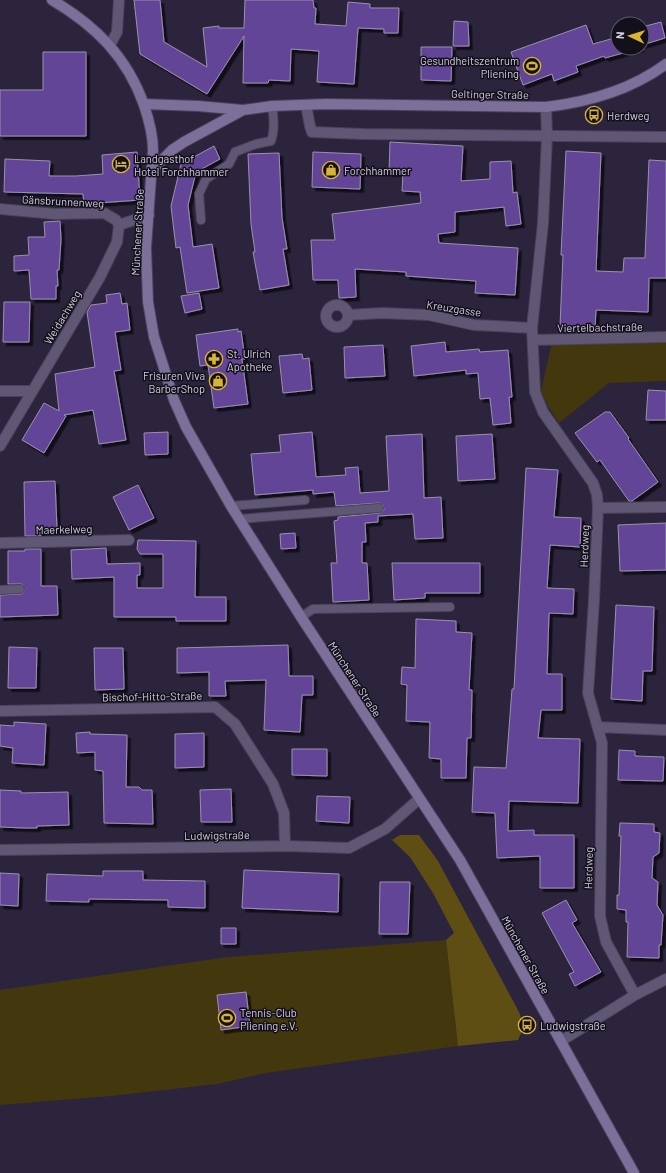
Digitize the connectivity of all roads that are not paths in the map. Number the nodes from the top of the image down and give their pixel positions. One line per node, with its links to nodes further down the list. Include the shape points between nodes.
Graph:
1 (52, 0): 3 (main road, Münchener Straße, via 85,22)
2 (119, 0): 3 (street, via 117,32)
3 (110, 45): 5 (main road, Münchener Straße, via 136,83)
4 (666, 64): 8 (main road, Geltinger Straße, via 624,88 582,101)
5 (144, 104): 9 (main road, Geltinger Straße); 12 (main road, Münchener Straße, via 153,140)
6 (306, 105): 7 (main road, Geltinger Straße); 8 (main road, Geltinger Straße); 10 (street, via 312,132)
7 (272, 106): 9 (main road, Geltinger Straße); 15 (lane, via 274,134 271,141 236,152 229,164 206,179 199,194)
8 (546, 107): 10 (street, Herdweg)
9 (243, 110): 12 (main road, Geltinger Straße, via 184,142)
10 (547, 136): 11 (street); 18 (street, Herdweg, via 543,223)
11 (666, 137)
12 (152, 170): 14 (main road, Münchener Straße)
13 (0, 209): 16 (street, Gänsbrunnenweg, via 55,214 104,213 116,220)
14 (149, 215): 16 (street); 25 (main road, Münchener Straße, via 147,280 154,338 174,400 186,427)
15 (201, 220)
16 (119, 225): 22 (street, Weidachweg, via 117,242 100,277)
17 (348, 315): 18 (street, Kreuzgasse, via 429,315 474,325)
18 (532, 328): 20 (street, Herdweg)
19 (666, 337): 20 (street, Viertelbachstraße)
20 (534, 340): 28 (street, Herdweg, via 535,392 543,412 593,483)
21 (0, 391): 22 (street)
22 (32, 391): 23 (street, Weidachweg)
23 (0, 446)
24 (305, 500): 25 (lane)
25 (231, 506): 29 (main road, Münchener Straße)
26 (666, 507): 28 (street)
27 (380, 508): 29 (lane)
28 (598, 508): 37 (street, Herdweg, via 588,693)
29 (239, 518): 35 (main road, Münchener Straße)
30 (129, 540): 31 (street, Maerkelweg)
31 (0, 543)
32 (20, 589): 33 (lane)
33 (0, 590)
34 (450, 607): 35 (lane, via 313,609)
35 (301, 617): 39 (main road, Münchener Straße)
36 (0, 711): 40 (street, Bischof-Hitto-Straße, via 215,707 235,724 273,784 284,813)
37 (598, 727): 38 (street); 43 (street, Herdweg, via 602,744 600,916 606,942)
38 (666, 730)
39 (419, 799): 40 (street, Ludwigstraße, via 385,829 349,848); 44 (main road, Münchener Straße, via 460,860)
40 (285, 846): 41 (street, Ludwigstraße)
41 (0, 850)
42 (666, 979): 43 (street)
43 (635, 995): 44 (street)
44 (561, 1041): 45 (main road, Münchener Straße)
45 (634, 1173)

